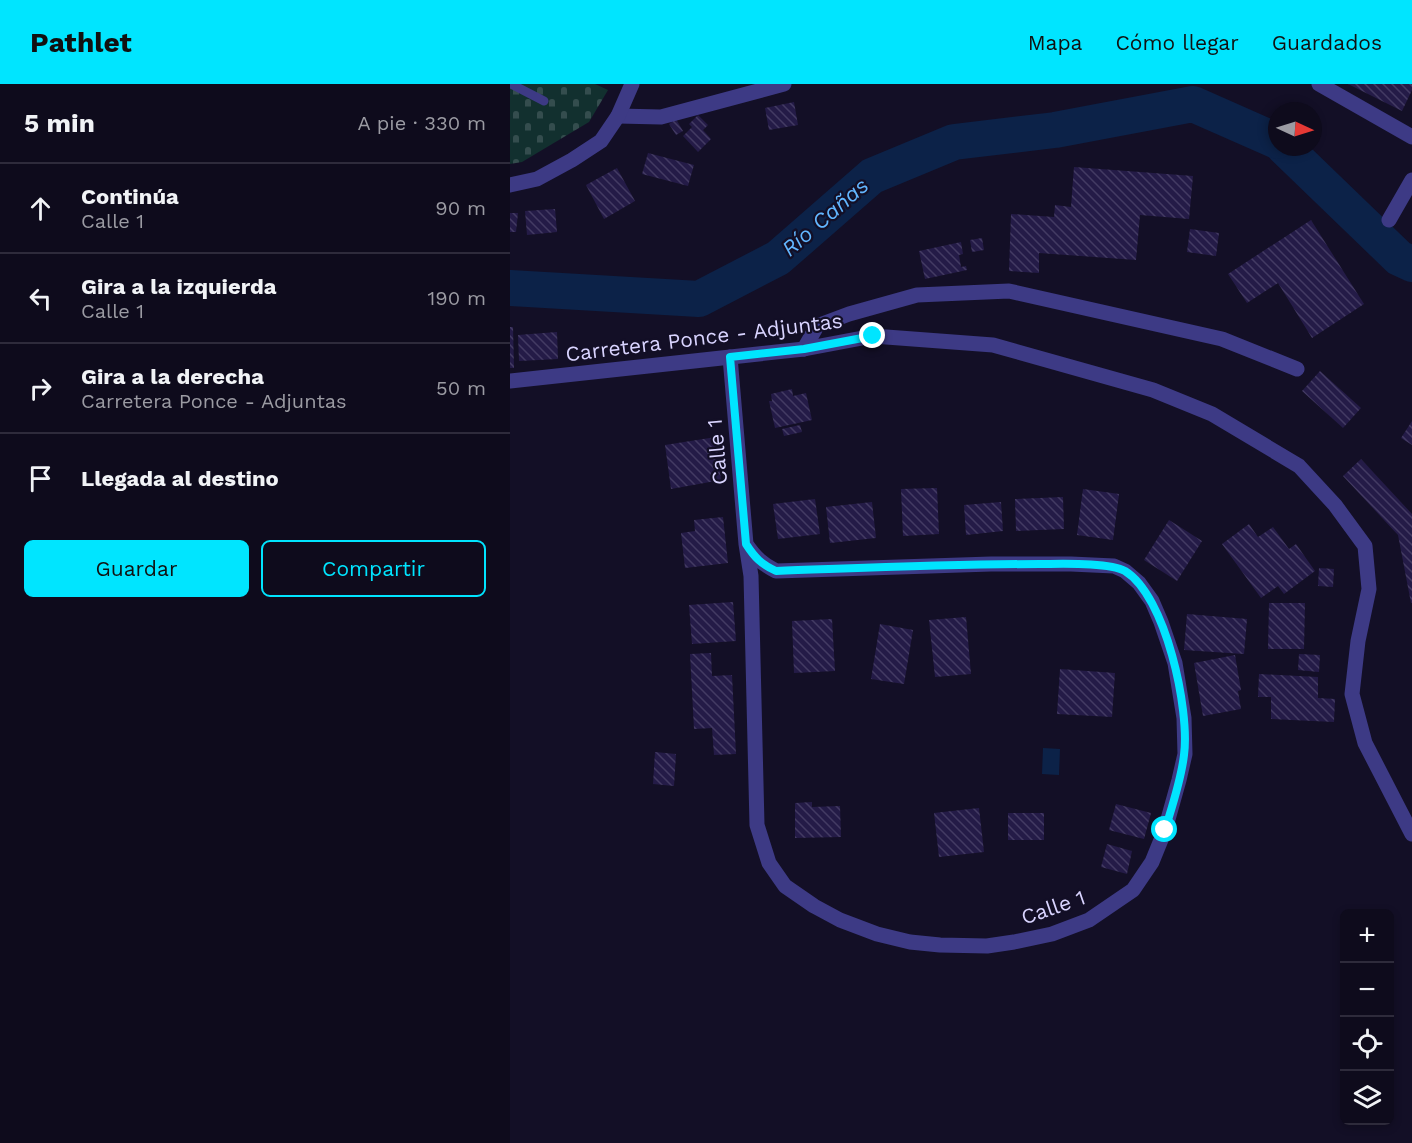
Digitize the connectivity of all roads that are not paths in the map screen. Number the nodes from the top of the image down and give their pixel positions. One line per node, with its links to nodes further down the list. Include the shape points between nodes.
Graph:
1 (511, 84): 5 (lane)
2 (632, 84): 6 (street)
3 (784, 84): 6 (street, via 661,117)
4 (1319, 84): 7 (street)
5 (544, 101)
6 (618, 116): 9 (street, via 601,141 572,160 537,179)
7 (1412, 137)
8 (1412, 180): 10 (street)
9 (510, 185)
10 (1389, 220)
11 (804, 349): 12 (street, Carretera Ponce - Adjuntas); 13 (street, via 817,326 849,314 917,296 1009,291 1222,339); 16 (street, Carretera Ponce - Adjuntas, via 873,336 993,345 1153,390 1212,414 1299,466 1365,546 1369,589 1352,694 1365,743)
12 (730, 357): 14 (street, Carretera Ponce - Adjuntas); 15 (street, Calle 1)
13 (1297, 369)
14 (510, 381)
15 (746, 544): 15 (street, Calle 1, via 751,576 757,825 769,863 785,886 840,920 878,934 910,942 987,946 1052,934 1089,920 1133,890 1152,862 1165,830 1185,754 1175,663 1152,601 1139,583 1114,566 1071,564 776,571 755,558)
16 (1412, 834)

